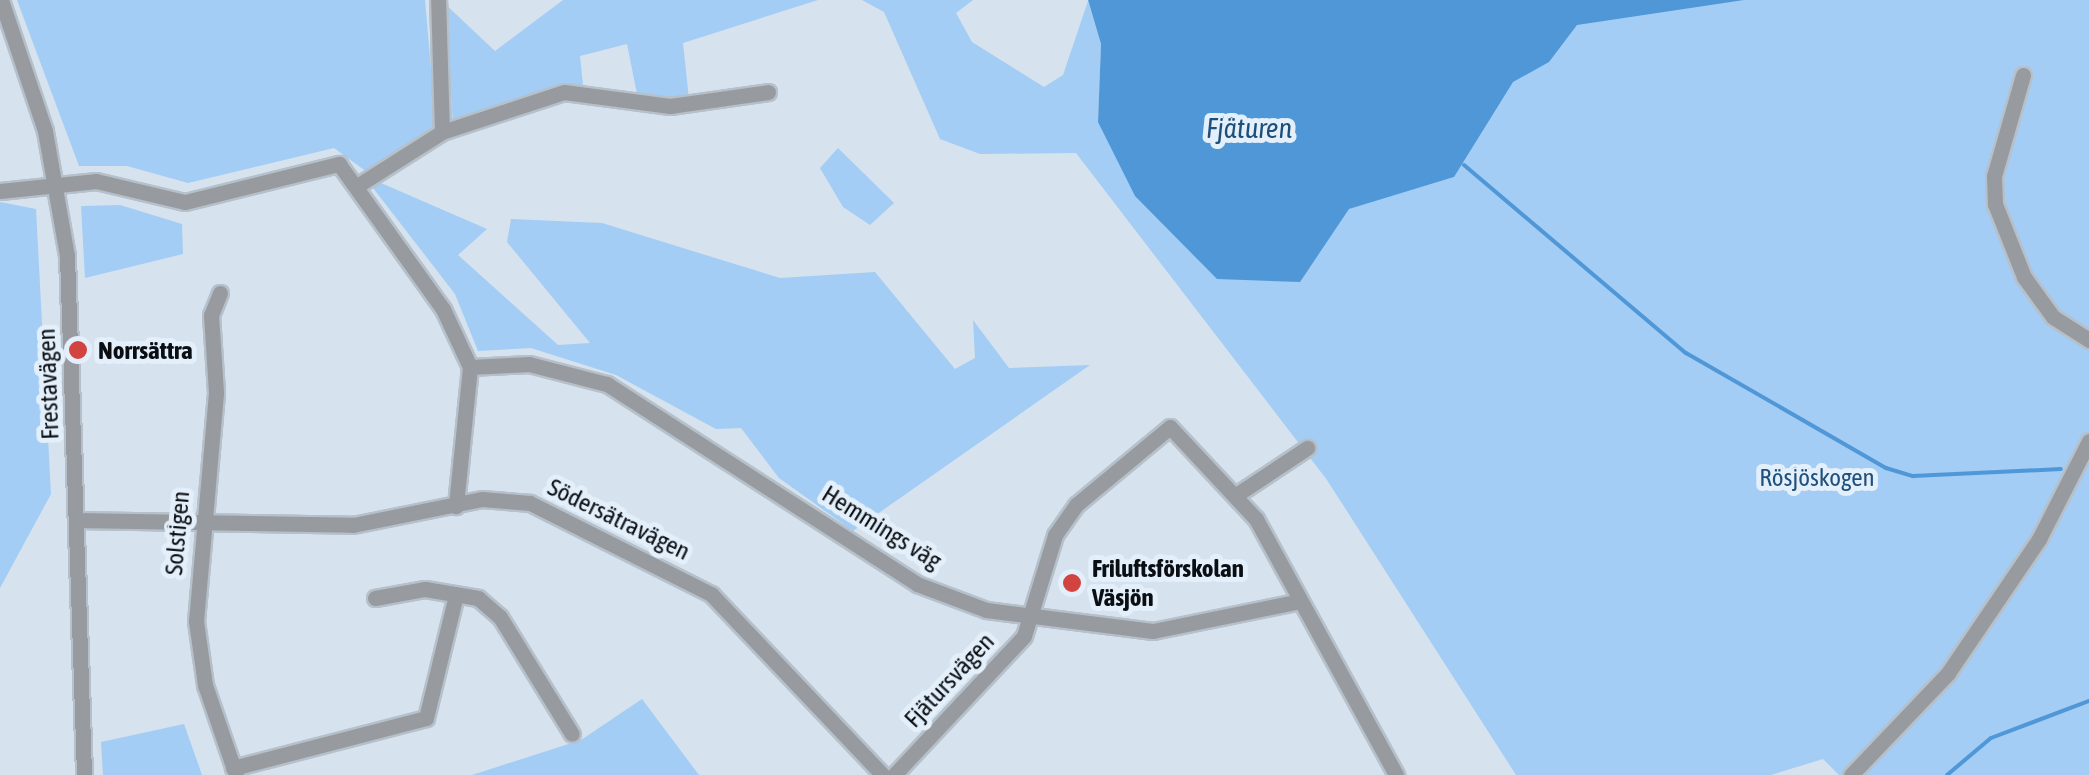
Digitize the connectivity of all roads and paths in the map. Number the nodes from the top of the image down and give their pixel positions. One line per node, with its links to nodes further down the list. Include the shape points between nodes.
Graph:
1 (1, 0): 6 (street, Frestavägen)
2 (438, 0): 5 (street)
3 (2023, 75): 10 (street, via 1994,176 1995,204 2024,278 2053,317)
4 (768, 92): 5 (street, via 670,106 564,92)
5 (442, 132): 7 (street)
6 (56, 184): 7 (street, via 126,185 185,202 340,164); 8 (street); 16 (street, Frestavägen, via 70,285)
7 (357, 186): 11 (street, via 443,309)
8 (0, 191)
9 (220, 293): 17 (street, Solstigen, via 211,315 216,393)
10 (2089, 340)
11 (470, 367): 15 (street); 21 (street, Hemmings väg, via 529,364 607,384 918,584)
12 (2089, 441): 28 (street, via 2039,539 1948,674)
13 (1307, 448): 14 (street)
14 (1238, 493): 20 (street); 21 (street, Fjätursvägen, via 1170,427 1076,505 1055,535)
15 (456, 506): 17 (street, Södersätravägen, via 353,525); 25 (street, Södersätravägen, via 530,503 688,579 767,646)
16 (76, 520): 17 (street, Södersätravägen); 24 (street, Frestavägen)
17 (201, 521): 23 (street, Solstigen, via 198,636)
18 (456, 594): 19 (street, via 425,588); 22 (street, via 500,617); 23 (street, via 426,718)
19 (375, 598)
20 (1296, 602): 21 (street, Hemmings väg, via 1153,631); 27 (street)
21 (1029, 622): 26 (street, Fjätursvägen)
22 (572, 734)
23 (235, 771)
24 (84, 775)
25 (883, 775)
26 (894, 775)
27 (1396, 775)
28 (1851, 775)

